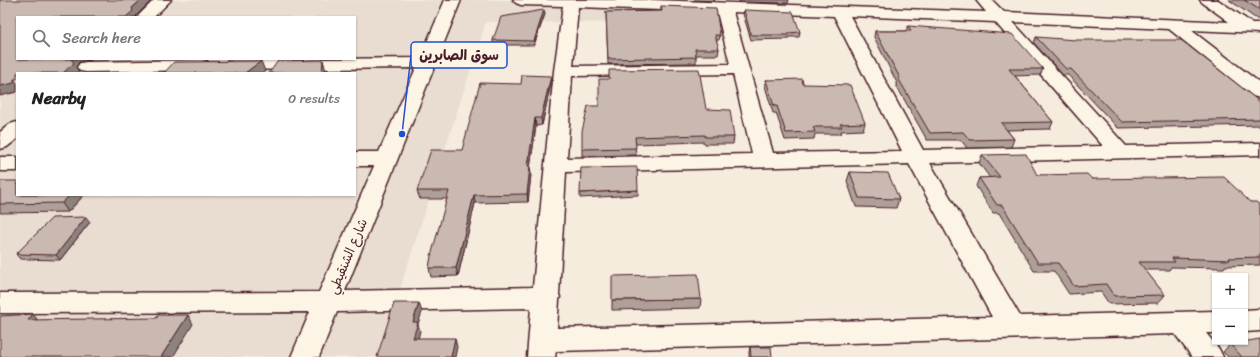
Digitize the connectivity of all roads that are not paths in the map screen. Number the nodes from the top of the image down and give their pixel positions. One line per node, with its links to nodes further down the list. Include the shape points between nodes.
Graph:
1 (163, 0): 9 (street)
2 (453, 0): 13 (street, شارع الشنقيطي)
3 (521, 0): 6 (street)
4 (984, 0): 10 (street)
5 (1208, 0): 12 (street)
6 (571, 2): 7 (street); 16 (street)
7 (724, 7): 8 (street); 15 (street)
8 (824, 7): 10 (street); 22 (street)
9 (146, 16)
10 (999, 17): 11 (street); 21 (street)
11 (1173, 24): 12 (street); 17 (street)
12 (1254, 28)
13 (427, 63): 14 (street); 24 (street, شارع الشنقيطي)
14 (87, 66)
15 (739, 69): 16 (street); 25 (street)
16 (563, 71): 28 (street)
17 (1260, 92)
18 (16, 129): 19 (street)
19 (0, 143)
20 (1260, 149): 21 (street)
21 (1120, 152): 22 (street)
22 (915, 155): 25 (street); 36 (street)
23 (356, 159): 24 (street)
24 (387, 159): 30 (street, شارع الشنقيطي)
25 (764, 160): 28 (street)
26 (0, 164): 27 (street)
27 (16, 164)
28 (556, 164): 29 (street)
29 (547, 297): 30 (street); 37 (street)
30 (328, 302): 31 (street); 38 (street, شارع الشنقيطي)
31 (0, 303)
32 (1260, 320): 33 (street)
33 (1248, 321)
34 (1212, 322): 35 (street)
35 (1182, 323): 36 (street); 39 (street)
36 (1011, 326): 37 (street)
37 (542, 348)
38 (305, 357)
39 (1209, 357)

